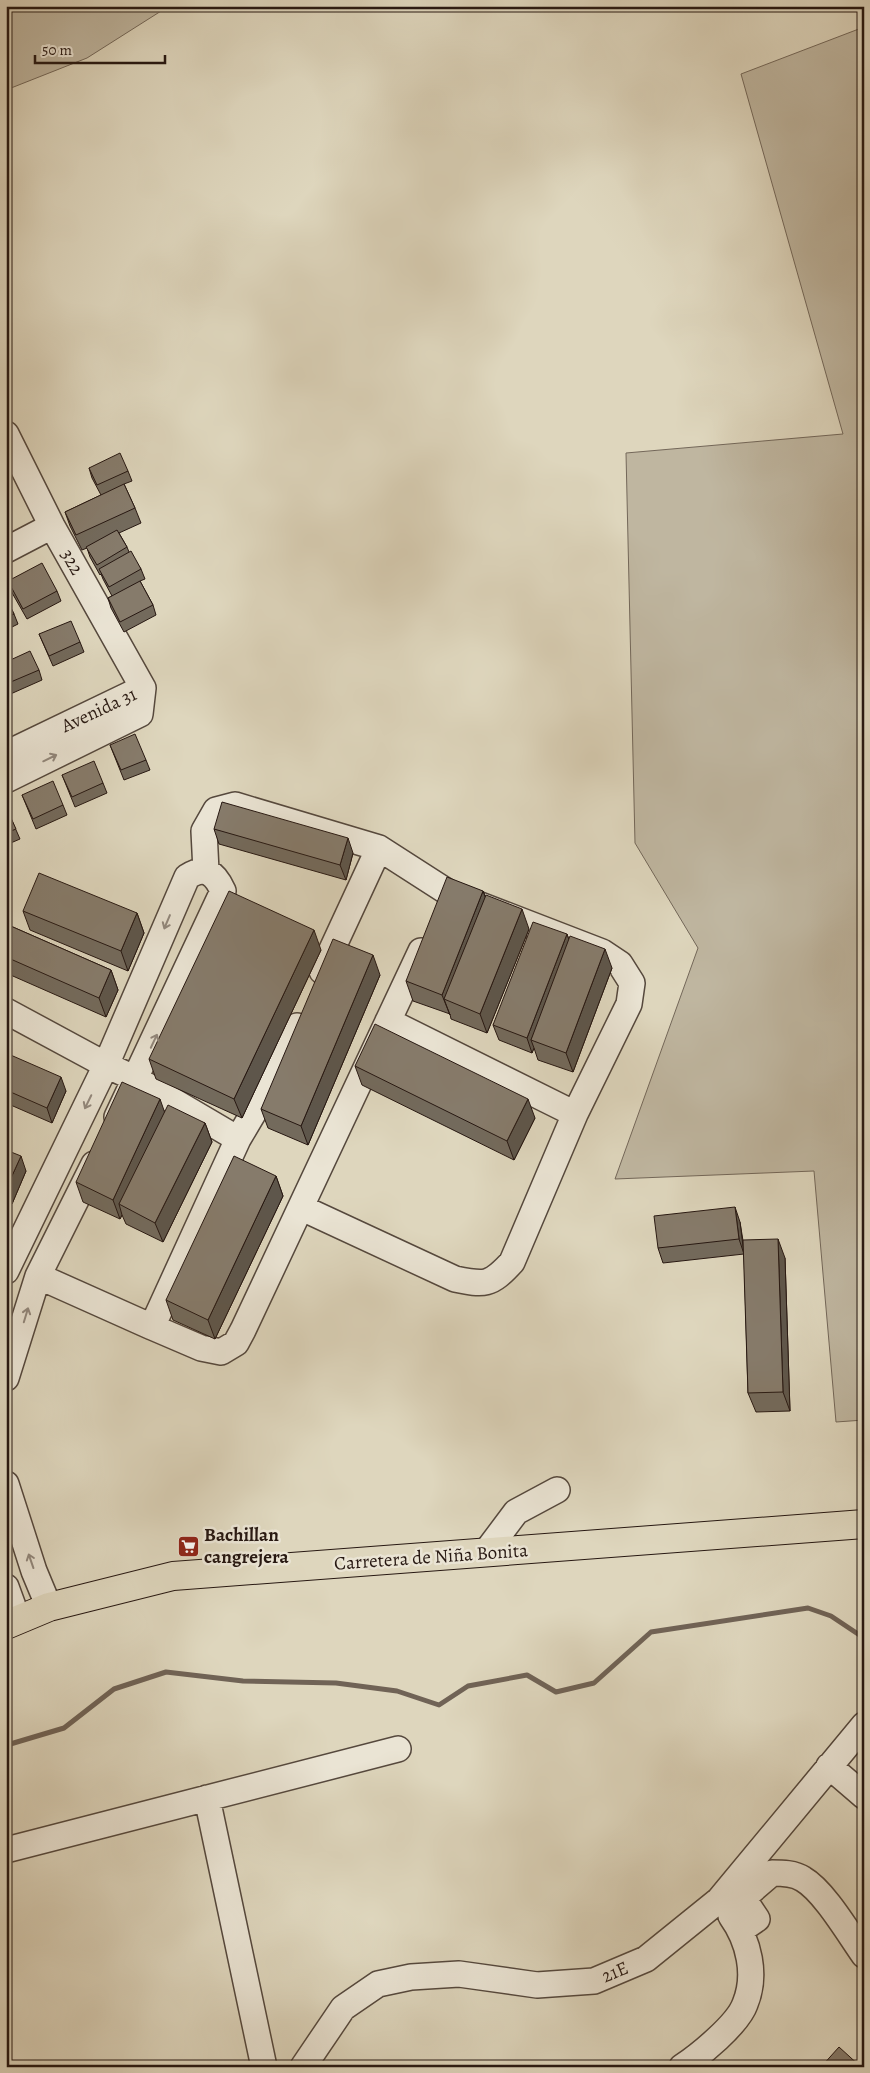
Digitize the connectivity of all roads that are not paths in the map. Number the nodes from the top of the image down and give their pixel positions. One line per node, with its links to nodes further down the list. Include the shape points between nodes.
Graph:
1 (6, 434): 2 (street, 322)
2 (52, 526): 3 (street); 4 (street, 322)
3 (6, 550)
4 (143, 688): 5 (street, Avenida 31); 6 (street, Avenida 31, one-way to 4, via 140,714)
5 (6, 754)
6 (6, 780)
7 (379, 848): 8 (street, via 235,805 216,810 204,831); 9 (street); 15 (street, via 270,1085)
8 (206, 871): 12 (street, one-way to 12, via 187,877); 13 (street, one-way to 8, via 223,891 217,879)
9 (441, 910): 11 (street); 14 (street, via 602,952 620,964 632,984 629,1004)
10 (6, 1011): 12 (street)
11 (388, 1021): 14 (street); 16 (street)
12 (106, 1065): 13 (street); 17 (street, one-way to 17)
13 (136, 1079): 15 (street); 18 (street)
14 (574, 1114): 16 (street, via 512,1262 498,1277 480,1284 455,1278)
15 (238, 1139): 19 (street)
16 (302, 1208): 19 (street, via 236,1343 221,1352 201,1348)
17 (6, 1271)
18 (38, 1276): 19 (street); 20 (street, one-way to 18)
19 (152, 1327)
20 (6, 1378)
21 (6, 1484): 26 (street, one-way to 21, via 34,1571)
22 (557, 1490): 24 (street, via 516,1512)
23 (864, 1524): 24 (main road, Carretera de Niña Bonita)
24 (486, 1552): 26 (main road, Carretera de Niña Bonita, via 173,1576)
25 (6, 1587): 27 (street)
26 (49, 1606): 27 (main road, Carretera de Niña Bonita)
27 (12, 1622)
28 (864, 1725): 30 (street, 21E)
29 (398, 1749): 32 (street)
30 (829, 1766): 31 (street); 34 (street, 21E)
31 (864, 1796)
32 (206, 1798): 33 (street); 37 (street)
33 (6, 1850)
34 (720, 1900): 35 (street); 38 (street, 21E, via 646,1959 594,1981 537,1985 459,1974 412,1977 378,1984 343,2008)
35 (741, 1930): 36 (street, via 757,1919 743,1898 772,1873 786,1873 802,1878 818,1891); 39 (street, via 750,1960 750,1988 745,2006 704,2052)
36 (864, 1955)
37 (264, 2067)
38 (303, 2067)
39 (682, 2067)

